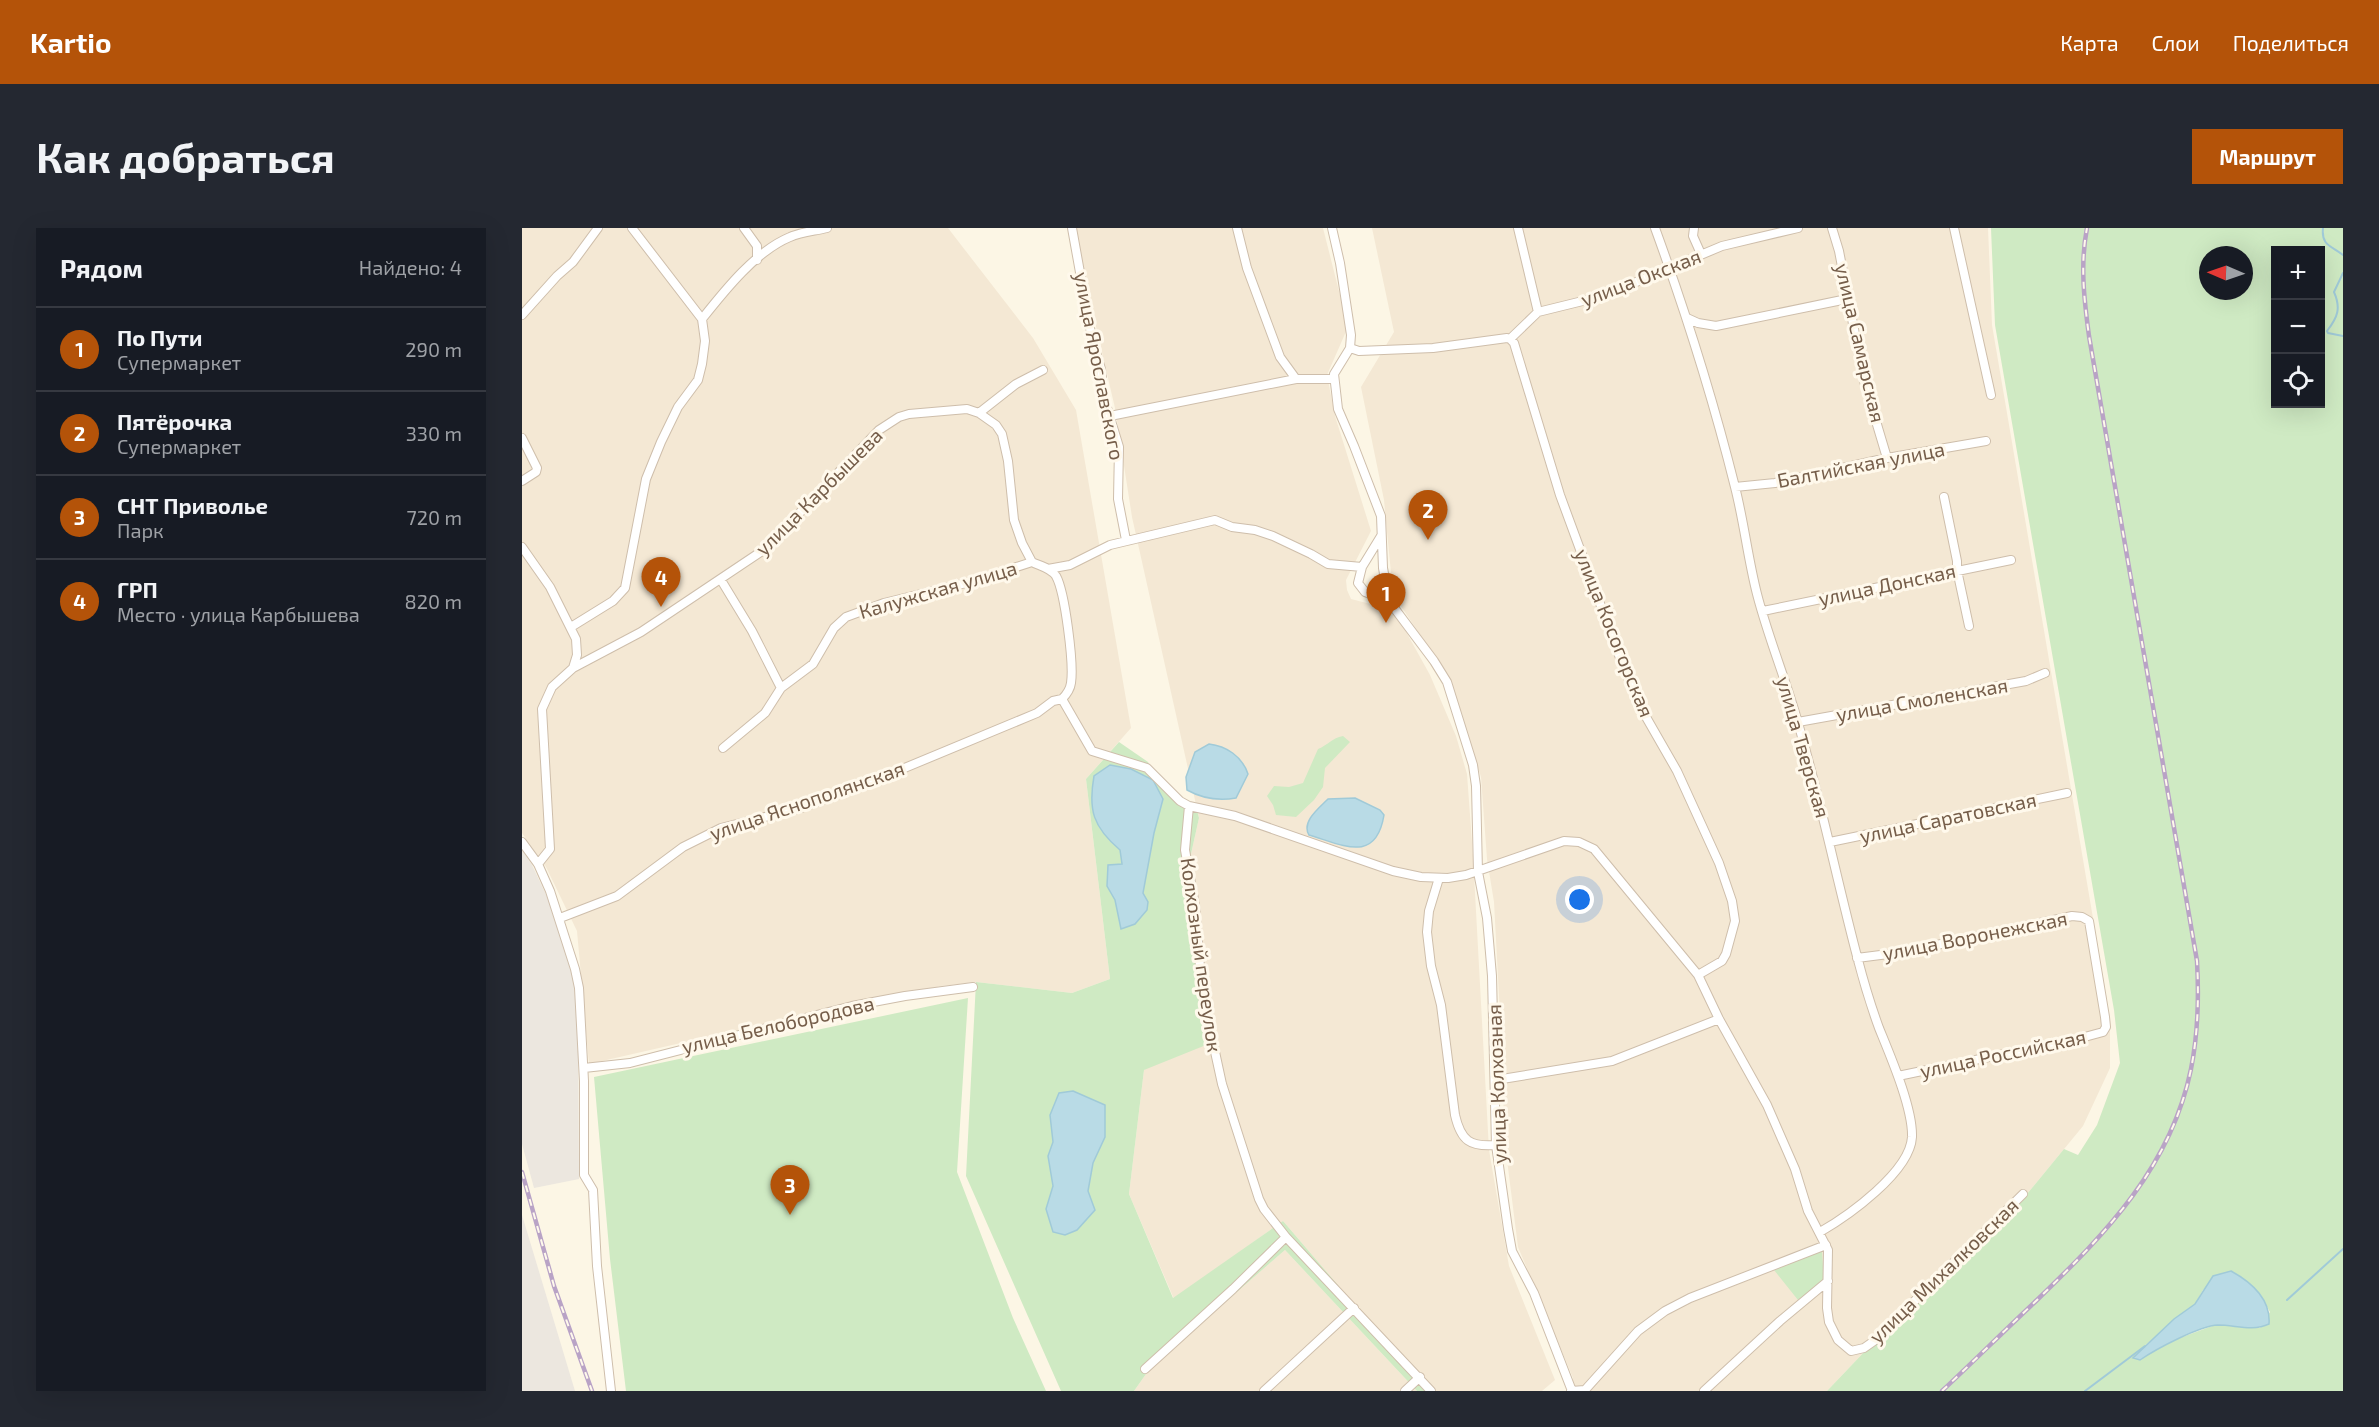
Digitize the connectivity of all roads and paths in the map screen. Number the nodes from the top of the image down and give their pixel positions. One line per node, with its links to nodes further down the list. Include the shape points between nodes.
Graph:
1 (598, 228): 19 (street, via 573,262)
2 (632, 228): 21 (street)
3 (744, 228): 15 (street, via 757,246)
4 (827, 228): 15 (street, via 787,238)
5 (1072, 228): 29 (street, улица Ярославского)
6 (1237, 228): 25 (street, via 1280,357)
7 (1332, 228): 23 (street, via 1347,300)
8 (1518, 228): 18 (street)
9 (1655, 228): 16 (street, улица Тверская)
10 (1694, 228): 14 (street, via 1693,236)
11 (1798, 228): 14 (street, улица Окская)
12 (1832, 228): 17 (street, улица Самарская)
13 (1954, 228): 27 (street)
14 (1701, 254): 16 (street, улица Окская)
15 (757, 260): 21 (street, via 727,287)
16 (1671, 268): 18 (street, улица Окская, via 1603,296); 20 (street, улица Тверская)
17 (1847, 299): 20 (street, via 1716,326); 32 (street, улица Самарская, via 1864,381)
18 (1539, 312): 22 (street, улица Окская)
19 (522, 315)
20 (1687, 318): 34 (street, улица Тверская)
21 (702, 319): 48 (street, via 705,348 700,372 678,407 646,479 624,588 613,601)
22 (1510, 339): 23 (street, via 1433,348); 64 (street, улица Косогорская, via 1560,495 1623,666 1686,791 1732,901 1736,921 1726,954 1722,961)
23 (1350, 348): 26 (street)
24 (1043, 370): 28 (street, via 1016,384)
25 (1296, 379): 26 (street); 29 (street)
26 (1333, 380): 36 (street, via 1339,413 1378,509)
27 (1992, 395)
28 (979, 413): 40 (street, via 1002,434 1014,520); 44 (street, улица Карбышева, via 963,409 914,413 892,421 765,549)
29 (1110, 416): 37 (street, улица Ярославского, via 1119,447 1118,499)
30 (522, 438): 33 (street, via 537,468)
31 (1986, 441): 32 (street, Балтийская улица)
32 (1887, 458): 34 (street, Балтийская улица)
33 (522, 481)
34 (1735, 488): 46 (street, улица Тверская)
35 (1944, 497): 43 (street)
36 (1382, 533): 41 (street); 45 (street)
37 (1126, 540): 41 (street, via 1215,520 1273,536 1328,564); 42 (street, via 1070,565)
38 (522, 547): 48 (street)
39 (2011, 560): 43 (street, улица Донская)
40 (1032, 562): 42 (street); 51 (street, Калужская улица, via 851,614 834,628 813,664)
41 (1359, 566): 45 (street, via 1359,591)
42 (1048, 569): 52 (street, via 1057,579 1070,647 1072,680)
43 (1957, 570): 46 (street, улица Донская); 47 (street)
44 (721, 580): 49 (street, улица Карбышева, via 641,632); 51 (street)
45 (1389, 601): 60 (street, улица Колхозная, via 1447,682 1475,772)
46 (1763, 611): 53 (street, улица Тверская)
47 (1969, 626)
48 (571, 627): 49 (street, via 577,647)
49 (573, 668): 59 (street, улица Карбышева, via 552,687 542,709 550,849)
50 (2045, 673): 53 (street, улица Смоленская, via 2026,681)
51 (781, 688): 54 (street, Калужская улица, via 765,713)
52 (1062, 699): 56 (street, via 1092,751 1144,766); 62 (street, улица Яснополянская, via 866,784 801,808 722,828 683,847 617,896)
53 (1798, 722): 58 (street, улица Тверская)
54 (723, 748)
55 (2067, 794): 58 (street, улица Саратовская)
56 (1189, 806): 61 (street, via 1235,816 1393,871); 74 (street, Колхозный переулок, via 1185,850 1213,1047 1232,1121 1259,1199)
57 (522, 842): 59 (street)
58 (1830, 843): 63 (street, улица Тверская)
59 (538, 864): 62 (street)
60 (1478, 872): 61 (street); 64 (street, via 1554,843 1579,842 1596,851); 70 (street, улица Колхозная, via 1488,926)
61 (1439, 878): 71 (street, via 1429,911 1427,937 1442,1012 1455,1115 1466,1140)
62 (560, 918): 68 (street, via 579,988)
63 (1857, 958): 67 (street, улица Воронежская, via 2082,917 2089,923); 69 (street, улица Тверская)
64 (1698, 975): 66 (street)
65 (973, 987): 68 (street, улица Белобородова, via 852,1006 630,1063)
66 (1719, 1020): 70 (street, via 1612,1061); 73 (street, via 1767,1105)
67 (2106, 1029): 69 (street, улица Российская, via 2081,1038)
68 (584, 1068): 80 (street, via 584,1175 593,1190)
69 (1898, 1076): 73 (street, улица Тверская, via 1911,1132 1906,1152 1869,1196)
70 (1496, 1080): 71 (street, улица Колхозная)
71 (1496, 1145): 84 (street, улица Колхозная, via 1512,1251 1534,1293)
72 (2023, 1194): 76 (street, улица Михалковская, via 1864,1348 1851,1351 1833,1332 1827,1313)
73 (1820, 1232): 75 (street, улица Михалковская)
74 (1286, 1237): 77 (street, Колхозный переулок); 78 (street)
75 (1826, 1245): 76 (street, улица Михалковская); 84 (street, via 1665,1311 1638,1331 1585,1390)
76 (1828, 1281): 85 (street)
77 (1354, 1308): 79 (street, Колхозный переулок); 81 (street)
78 (1145, 1369)
79 (1420, 1377): 82 (street); 83 (street, Колхозный переулок)
80 (611, 1391)
81 (1264, 1391)
82 (1405, 1391)
83 (1431, 1391)
84 (1572, 1391)
85 (1704, 1391)

